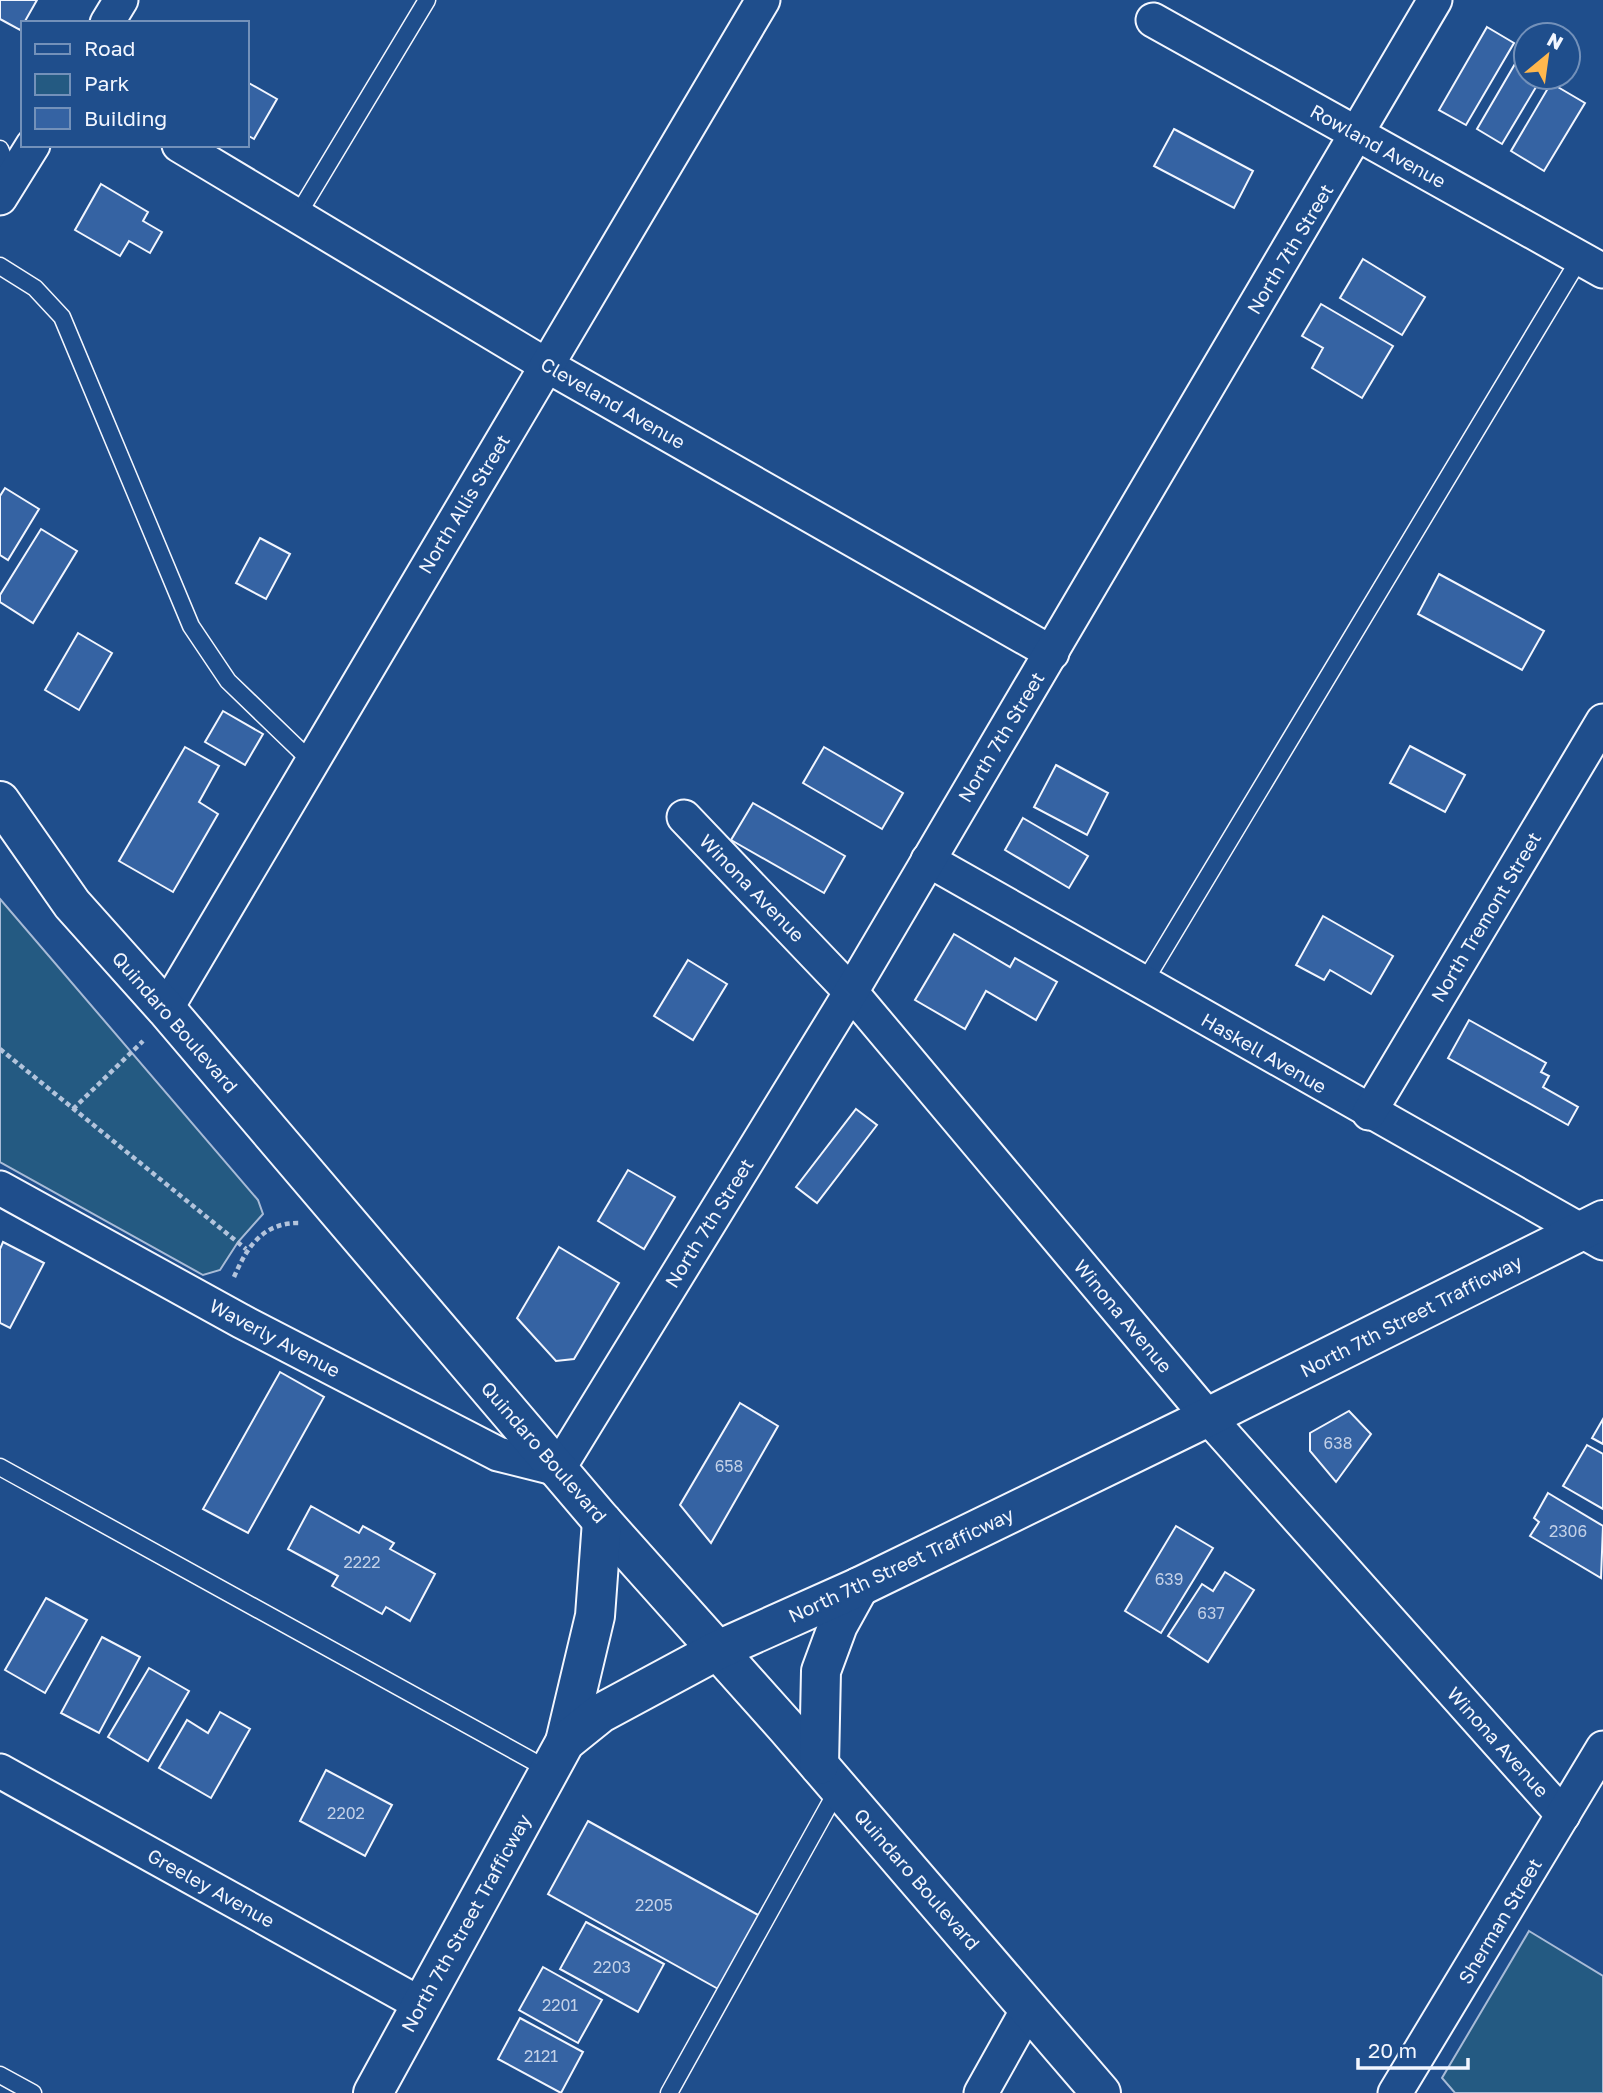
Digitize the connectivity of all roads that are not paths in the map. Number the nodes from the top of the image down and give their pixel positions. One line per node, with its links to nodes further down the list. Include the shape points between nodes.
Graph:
1 (121, 0): 6 (street)
2 (427, 0): 11 (lane)
3 (762, 0): 14 (street, North Allis Street)
4 (1435, 0): 7 (street, North 7th Street)
5 (1153, 20): 7 (street, Rowland Avenue)
6 (108, 21)
7 (1357, 134): 12 (street, Rowland Avenue); 15 (street, North 7th Street)
8 (31, 147): 10 (street)
9 (182, 147): 11 (street, Cleveland Avenue)
10 (4, 175)
11 (297, 216): 14 (street, Cleveland Avenue)
12 (1592, 265): 21 (lane)
13 (0, 266): 17 (lane, via 35,288 62,317 191,626 228,681)
14 (546, 365): 15 (street, Cleveland Avenue); 17 (street, North Allis Street)
15 (1052, 653): 20 (street, North 7th Street)
16 (1603, 721): 24 (street, North Tremont Street)
17 (312, 762): 23 (street, North Allis Street)
18 (0, 801): 23 (main road, Quindaro Boulevard, via 72,904)
19 (684, 817): 22 (street, Winona Avenue)
20 (928, 860): 21 (street, Haskell Avenue); 22 (street, North 7th Street)
21 (1143, 984): 24 (street, Haskell Avenue)
22 (851, 992): 27 (street, Winona Avenue); 29 (street, North 7th Street)
23 (166, 1009): 29 (main road, Quindaro Boulevard)
24 (1369, 1113): 26 (street, Haskell Avenue)
25 (0, 1188): 29 (street, Waverly Avenue, via 241,1321 498,1454)
26 (1596, 1231): 27 (main road, North 7th Street Trafficway)
27 (1208, 1417): 31 (main road, North 7th Street Trafficway); 37 (street, Winona Avenue)
28 (0, 1467): 34 (lane)
29 (558, 1469): 30 (main road, Quindaro Boulevard)
30 (602, 1521): 32 (main road, Quindaro Boulevard); 34 (main road, via 595,1616)
31 (859, 1587): 32 (main road, North 7th Street Trafficway); 36 (main road, via 821,1671)
32 (718, 1650): 34 (main road, North 7th Street Trafficway, via 601,1713); 36 (main road, Quindaro Boulevard)
33 (1603, 1748): 37 (street, Sherman Street)
34 (557, 1756): 38 (main road, North 7th Street Trafficway)
35 (0, 1771): 38 (street, Greeley Avenue)
36 (829, 1777): 39 (main road, Quindaro Boulevard); 43 (lane)
37 (1563, 1815): 46 (street, Sherman Street)
38 (422, 2005): 42 (main road, North 7th Street Trafficway)
39 (1028, 2009): 44 (street); 45 (main road, Quindaro Boulevard)
40 (0, 2075): 41 (lane)
41 (33, 2093)
42 (373, 2093)
43 (670, 2093)
44 (981, 2093)
45 (1101, 2093)
46 (1395, 2093)

